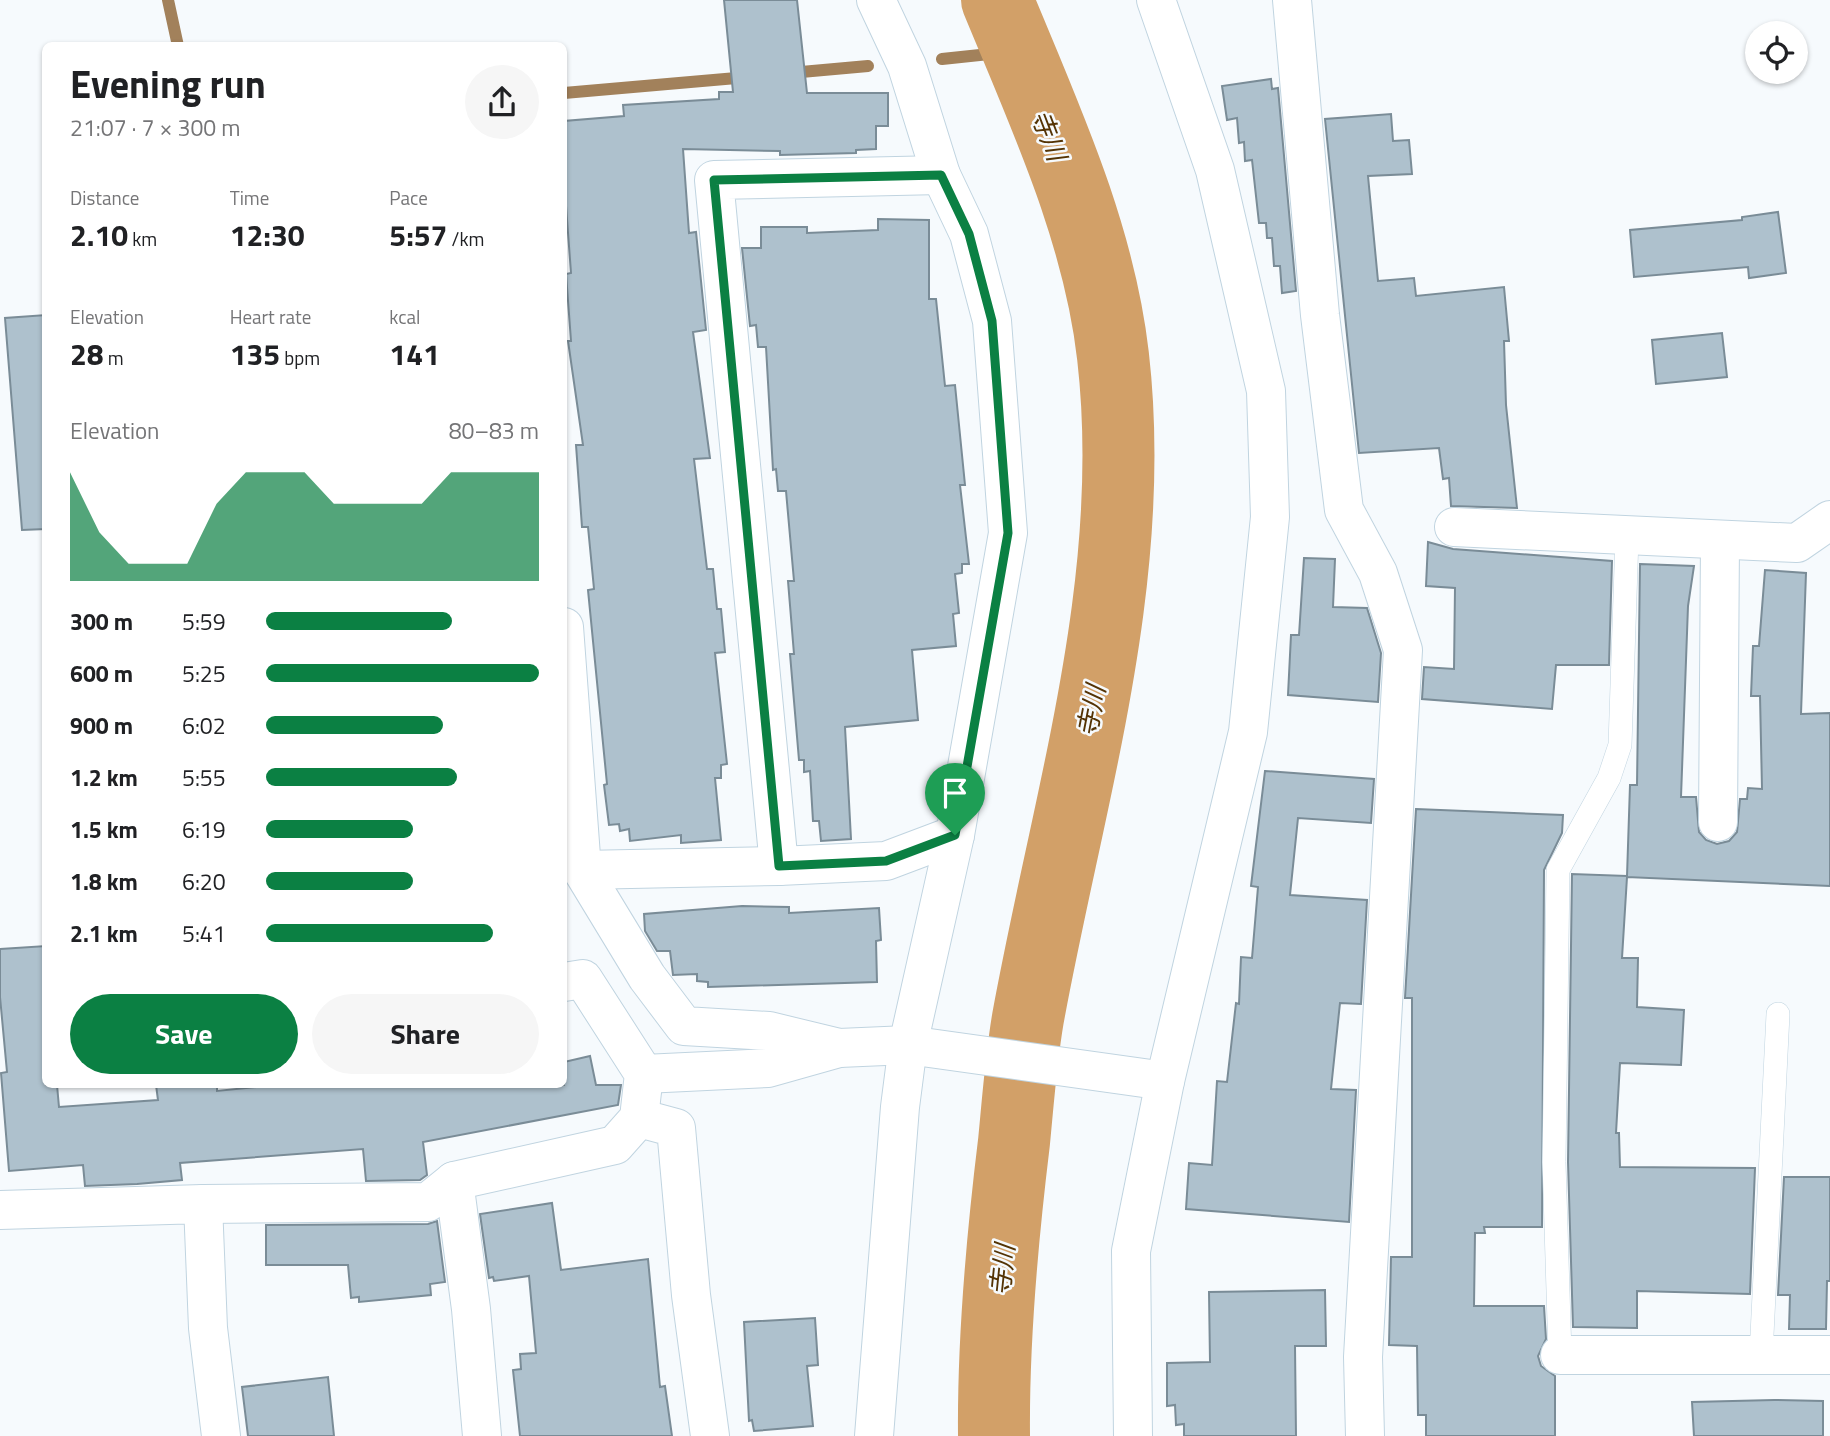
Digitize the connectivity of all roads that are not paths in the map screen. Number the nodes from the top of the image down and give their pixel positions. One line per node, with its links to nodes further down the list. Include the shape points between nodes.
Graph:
1 (876, 0): 4 (street, via 907,66)
2 (1156, 0): 19 (street, via 1215,170 1266,391 1270,517 1248,732)
3 (1292, 0): 32 (street, via 1320,315 1344,510 1378,573 1403,650 1363,1357)
4 (941, 175): 11 (street, via 969,234 992,321 1008,533); 12 (street, via 714,180)
5 (1830, 520): 8 (street, via 1797,543)
6 (1454, 527): 7 (street)
7 (1627, 537): 8 (street); 24 (lane, via 1620,745 1609,778 1558,870 1554,1162)
8 (1720, 540): 10 (street)
9 (567, 668): 13 (street)
10 (1718, 822)
11 (955, 835): 12 (street, via 886,861); 16 (street)
12 (779, 866): 13 (street)
13 (582, 870): 17 (street, via 647,977 684,1026 769,1031)
14 (567, 982): 18 (street, via 583,979)
15 (1778, 1014): 25 (lane)
16 (917, 1046): 17 (street); 19 (street); 30 (street, via 900,1107)
17 (839, 1048): 18 (street, via 768,1068)
18 (643, 1074): 20 (street)
19 (1159, 1080): 31 (street, via 1131,1251)
20 (639, 1118): 21 (street, via 615,1145); 29 (street, via 677,1128 691,1295)
21 (454, 1181): 22 (street, via 428,1202); 28 (street)
22 (202, 1204): 23 (street); 27 (street, via 208,1328)
23 (0, 1210)
24 (1560, 1354): 25 (street)
25 (1761, 1355): 26 (street)
26 (1830, 1355)
27 (221, 1436)
28 (482, 1436)
29 (710, 1436)
30 (874, 1436)
31 (1133, 1436)
32 (1365, 1436)

